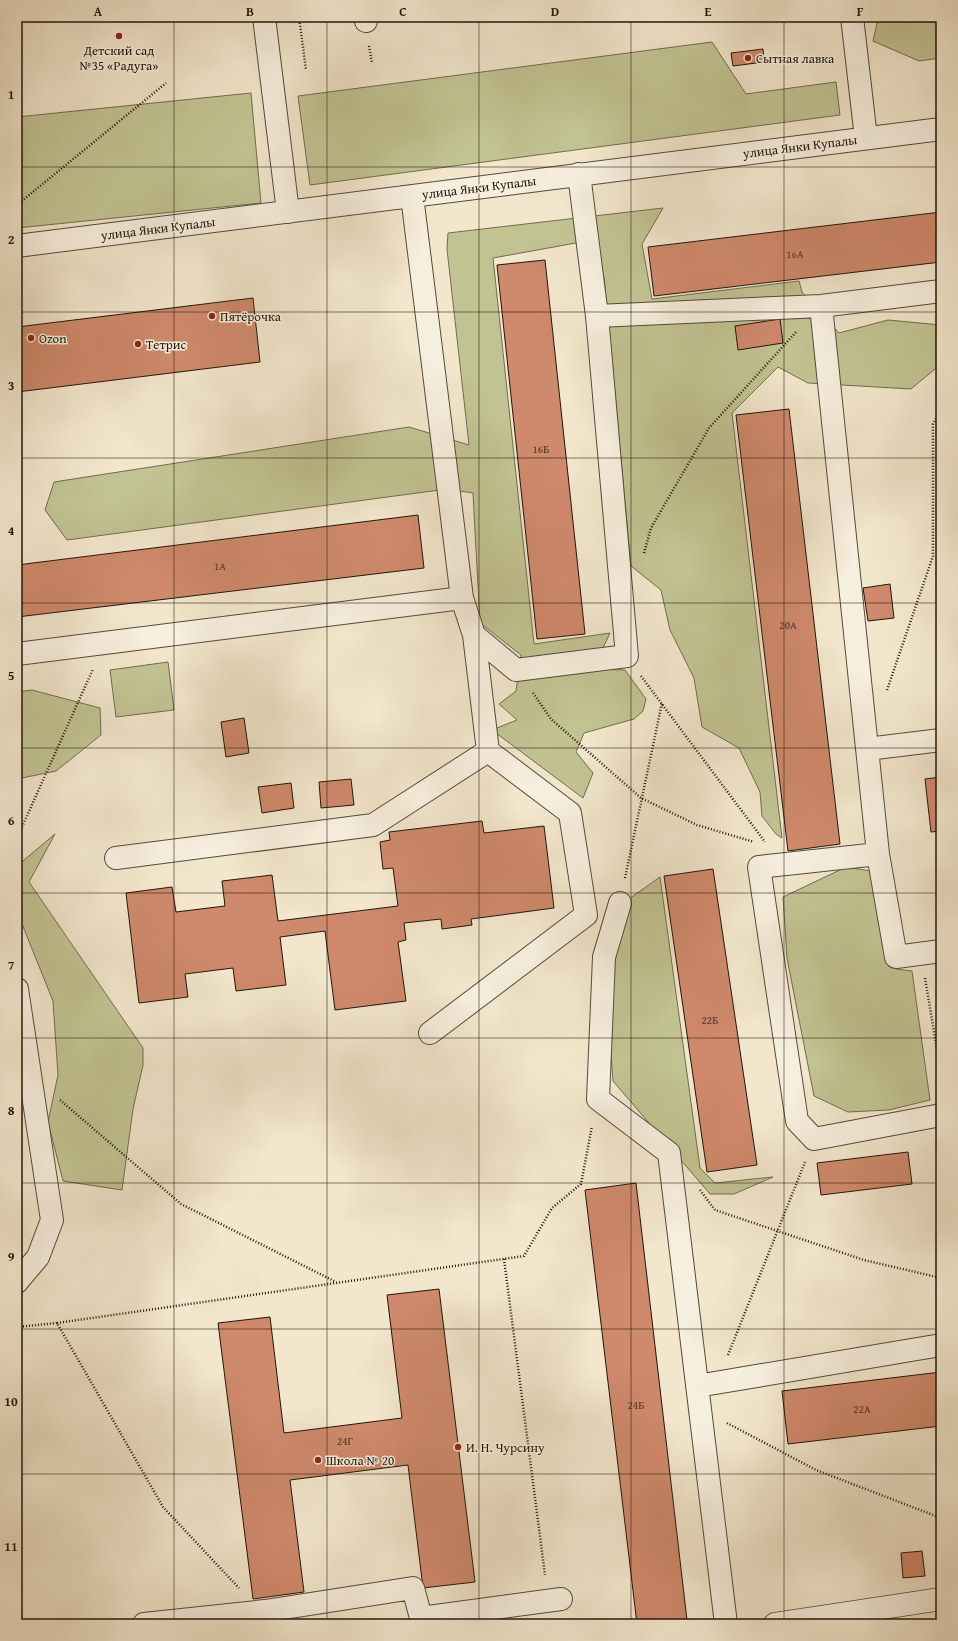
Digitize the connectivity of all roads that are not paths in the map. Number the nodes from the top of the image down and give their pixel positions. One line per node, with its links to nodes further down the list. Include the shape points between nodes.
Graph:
1 (264, 17): 7 (street)
2 (852, 17): 4 (street)
3 (941, 129): 4 (street, улица Янки Купалы)
4 (866, 138): 5 (street, улица Янки Купалы)
5 (579, 174): 6 (street, улица Янки Купалы); 11 (street)
6 (412, 196): 7 (street, улица Янки Купалы); 12 (street)
7 (288, 212): 8 (street, улица Янки Купалы)
8 (17, 246)
9 (941, 291): 10 (street)
10 (820, 306): 11 (street); 16 (street)
11 (597, 316): 13 (street, via 627,656 516,670)
12 (462, 598): 13 (street); 14 (street)
13 (474, 635): 17 (street)
14 (17, 654)
15 (941, 740): 16 (street)
16 (867, 749): 18 (street)
17 (488, 751): 19 (street, via 373,825); 23 (street, via 570,813 586,914)
18 (878, 854): 21 (street, via 896,957); 24 (street, via 759,867 797,1120 814,1139)
19 (116, 858)
20 (620, 903): 27 (street, via 604,958 598,1099 669,1153)
21 (931, 952)
22 (17, 989): 25 (street, via 52,1220 38,1257)
23 (430, 1033)
24 (941, 1115)
25 (17, 1282)
26 (941, 1345): 27 (street)
27 (707, 1385): 31 (street, via 700,1408)
28 (555, 1599): 30 (street, via 421,1618 413,1588 265,1611)
29 (941, 1599): 32 (street)
30 (144, 1624)
31 (726, 1624)
32 (775, 1624)

